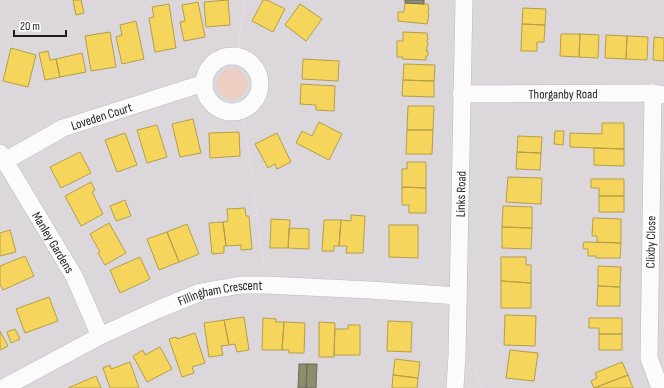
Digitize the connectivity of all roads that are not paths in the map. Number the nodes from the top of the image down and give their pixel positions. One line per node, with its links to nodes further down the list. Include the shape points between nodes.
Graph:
1 (464, 0): 3 (street, Links Road)
2 (204, 83): 2 (street, via 207,70 216,61 239,56 249,61 261,79 256,100 238,112 225,112 213,106 206,96); 5 (street, Loveden Court, via 63,128)
3 (461, 94): 4 (street, Thorganby Road); 6 (street, Links Road)
4 (658, 94): 10 (street, Clixby Close, via 649,358 659,385)
5 (2, 157): 7 (street, Manley Gardens, via 74,276)
6 (458, 296): 7 (street, Fillingham Crescent, via 241,285 201,292); 9 (street, Links Road)
7 (100, 336): 8 (street, Fillingham Crescent)
8 (3, 388)
9 (455, 388)
10 (663, 388)

